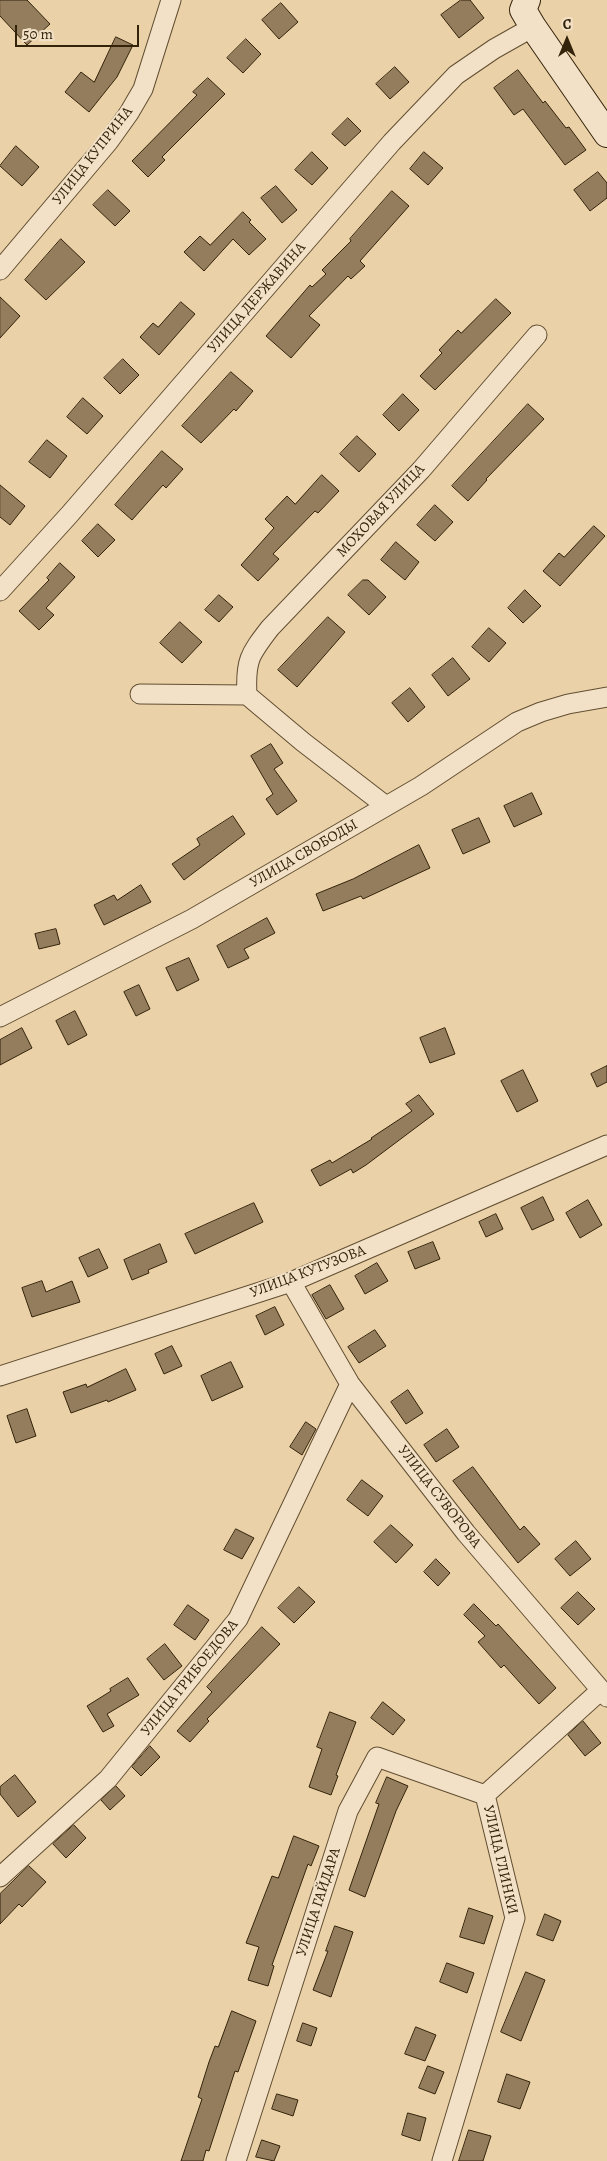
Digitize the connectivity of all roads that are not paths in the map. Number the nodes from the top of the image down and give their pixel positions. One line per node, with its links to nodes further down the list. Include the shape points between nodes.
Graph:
1 (171, 0): 4 (street, УЛИЦА КУПРИНА, via 144,89 129,113)
2 (525, 9): 3 (street); 6 (street, УЛИЦА ДЕРЖАВИНА, via 494,49 456,75 398,136 70,516)
3 (607, 134)
4 (0, 270)
5 (537, 335): 8 (street, МОХОВАЯ УЛИЦА, via 421,470 252,650 247,666)
6 (0, 592)
7 (140, 694): 8 (street)
8 (247, 695): 10 (street)
9 (607, 697): 10 (street, УЛИЦА СВОБОДЫ, via 559,707 517,722)
10 (386, 806): 11 (street, УЛИЦА СВОБОДЫ, via 192,919)
11 (0, 1017)
12 (607, 1145): 13 (street, УЛИЦА КУТУЗОВА)
13 (291, 1282): 14 (street, УЛИЦА КУТУЗОВА); 15 (street, УЛИЦА СУВОРОВА)
14 (0, 1376)
15 (350, 1384): 16 (street, УЛИЦА СУВОРОВА, via 466,1532); 18 (street, УЛИЦА ГРИБОЕДОВА, via 238,1619 108,1779)
16 (604, 1694): 17 (street, УЛИЦА ГЛИНКИ)
17 (485, 1795): 19 (street, УЛИЦА ГАЙДАРА, via 377,1757 348,1811); 20 (street, УЛИЦА ГЛИНКИ, via 515,1918)
18 (0, 1877)
19 (236, 2161)
20 (442, 2161)

